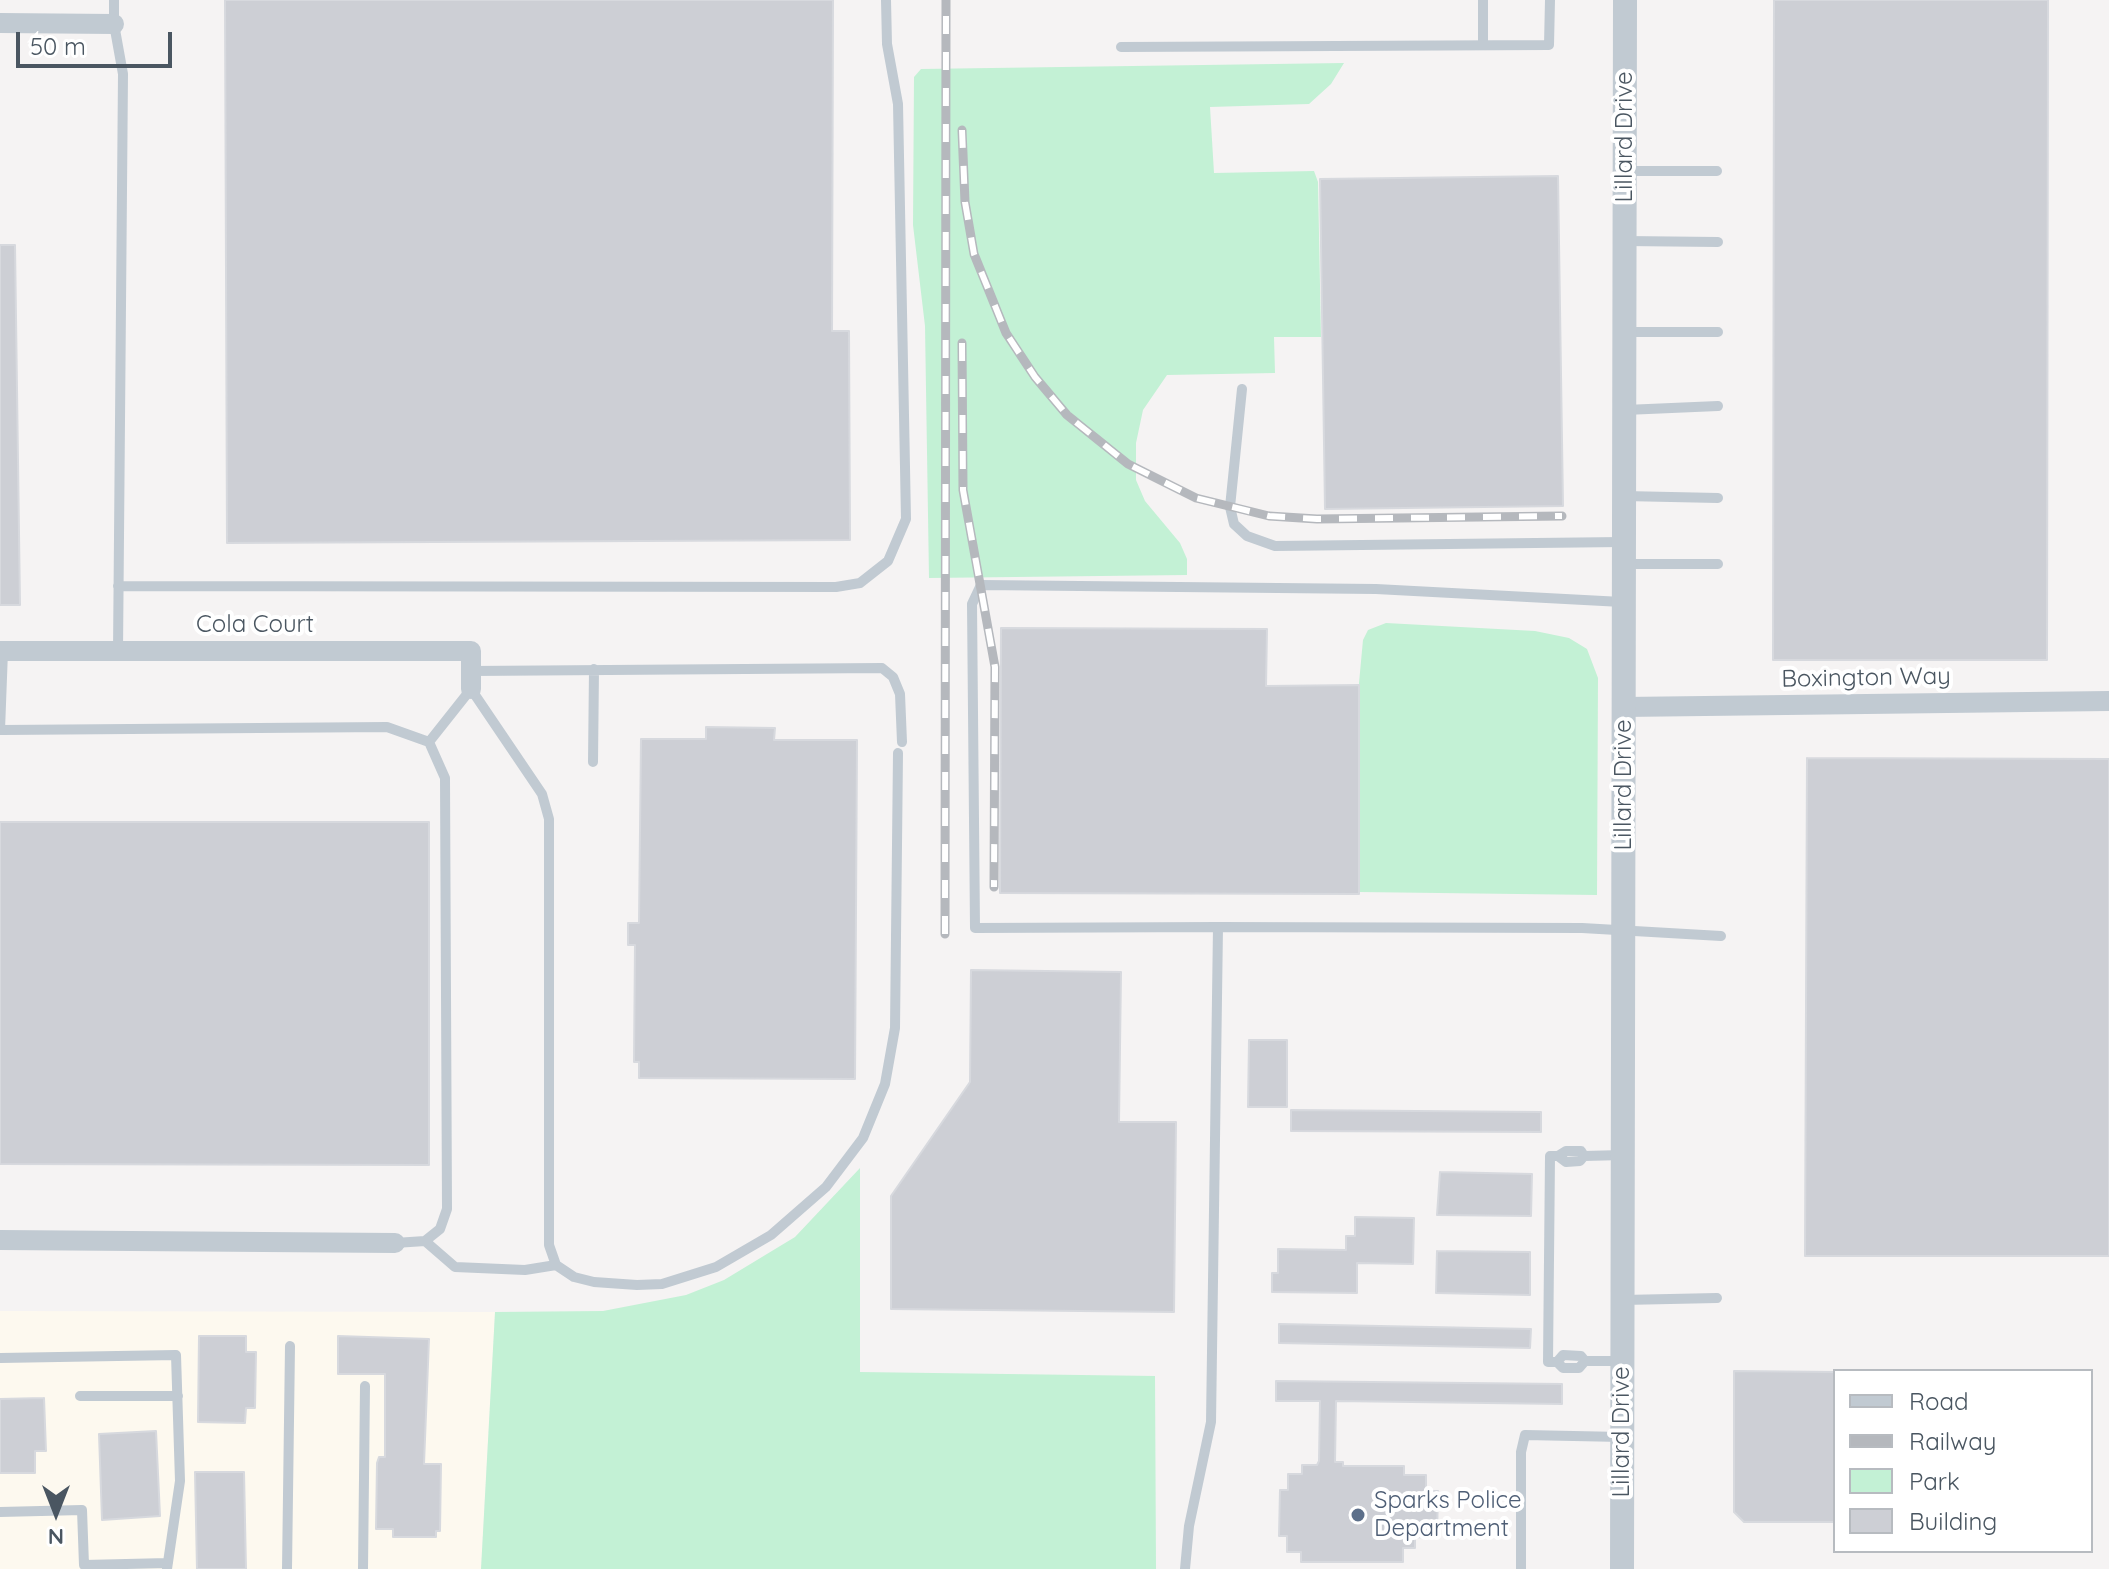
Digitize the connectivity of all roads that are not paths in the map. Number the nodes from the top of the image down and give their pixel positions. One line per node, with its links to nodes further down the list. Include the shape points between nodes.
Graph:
1 (114, 0): 7 (lane)
2 (886, 0): 23 (lane, via 887,44 898,104 906,519 888,561 860,583)
3 (1483, 0): 8 (lane)
4 (1550, 0): 8 (lane, via 1549,45)
5 (1625, 0): 10 (street, Lillard Drive)
6 (0, 23): 7 (street)
7 (114, 24): 23 (lane, via 123,74)
8 (1483, 45): 9 (lane)
9 (1121, 47)
10 (1625, 171): 11 (lane); 12 (street, Lillard Drive)
11 (1717, 171)
12 (1625, 241): 13 (lane); 14 (street, Lillard Drive)
13 (1718, 242)
14 (1625, 332): 15 (lane); 18 (street, Lillard Drive)
15 (1718, 332)
16 (1242, 389): 21 (lane, via 1230,507 1234,524 1247,536 1275,546)
17 (1718, 406): 18 (lane)
18 (1625, 410): 19 (street, Lillard Drive)
19 (1624, 496): 20 (lane); 21 (street, Lillard Drive)
20 (1718, 498)
21 (1624, 553): 22 (lane); 24 (street, Lillard Drive)
22 (1718, 564)
23 (118, 586): 26 (lane)
24 (1624, 602): 30 (street, Lillard Drive); 36 (lane, via 1376,589 981,585 972,604 975,928)
25 (1, 651): 26 (street, Cola Court); 31 (lane)
26 (118, 651): 28 (street, Cola Court, via 471,651)
27 (594, 669): 28 (lane); 33 (lane, via 882,668 900,694); 35 (lane)
28 (471, 680): 32 (lane); 43 (lane, via 542,794 549,819 549,1245)
29 (2109, 701): 30 (street, Boxington Way)
30 (1624, 707): 37 (street, Lillard Drive)
31 (1, 730): 32 (lane, via 387,727)
32 (429, 742): 41 (lane, via 445,778 447,1209 440,1229)
33 (902, 742)
34 (898, 753): 43 (lane, via 895,1028 885,1084 863,1138 826,1187 771,1235 716,1267 662,1284 637,1285 594,1282)
35 (593, 762)
36 (1218, 927): 37 (lane); 57 (lane, via 1211,1422)
37 (1624, 932): 38 (lane); 39 (street, Lillard Drive)
38 (1721, 936)
39 (1623, 1155): 45 (street, Lillard Drive); 48 (lane, via 1566,1151 1550,1156 1548,1362 1563,1355)
40 (0, 1240): 42 (street)
41 (425, 1241): 42 (lane); 43 (lane, via 455,1267 525,1270)
42 (395, 1243)
43 (556, 1265)
44 (1717, 1298): 45 (lane)
45 (1622, 1300): 48 (street, Lillard Drive)
46 (290, 1346): 55 (lane)
47 (0, 1358): 51 (lane, via 176,1355)
48 (1622, 1361): 52 (street, Lillard Drive)
49 (365, 1386): 56 (lane)
50 (80, 1396): 51 (lane)
51 (178, 1396): 54 (lane, via 180,1481)
52 (1622, 1437): 58 (lane, via 1525,1435); 59 (street, Lillard Drive)
53 (0, 1512): 54 (lane, via 82,1510 84,1565)
54 (167, 1566)
55 (287, 1569)
56 (363, 1569)
57 (1185, 1569)
58 (1521, 1569)
59 (1622, 1569)

